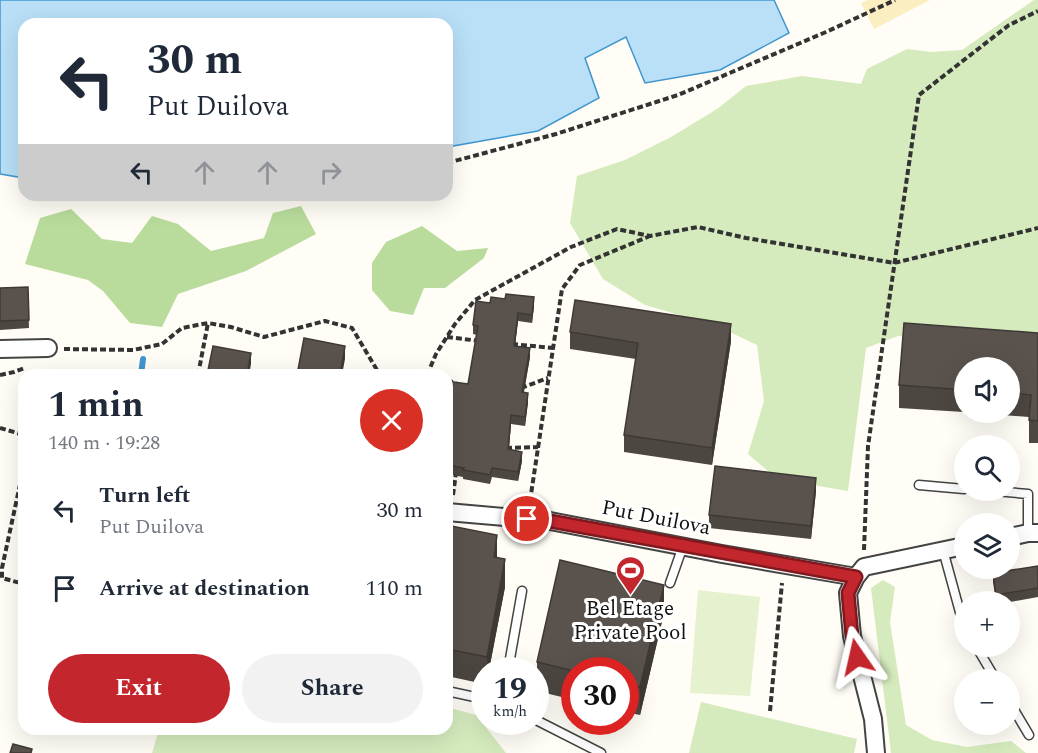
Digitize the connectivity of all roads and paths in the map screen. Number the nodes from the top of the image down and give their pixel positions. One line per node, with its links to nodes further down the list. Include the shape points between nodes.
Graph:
1 (895, 0): 3 (path, via 678,95)
2 (1038, 11): 6 (path, via 1010,25 919,95)
3 (453, 161)
4 (1038, 228): 6 (path)
5 (650, 236): 6 (path, via 698,227); 8 (path, via 617,229 571,247 475,300); 12 (path, via 580,265 562,289)
6 (894, 263): 39 (path, via 868,446)
7 (208, 323): 11 (path, via 182,328 162,344 133,350); 14 (path); 15 (path, via 264,338 325,321 352,328)
8 (447, 338): 9 (path); 16 (path)
9 (482, 341)
10 (506, 344): 12 (path)
11 (48, 348): 13 (street)
12 (553, 348): 17 (path)
13 (0, 349)
14 (199, 369)
15 (376, 369)
16 (430, 369)
17 (548, 377): 20 (path); 23 (path)
18 (453, 382): 19 (path)
19 (458, 384)
20 (512, 392)
21 (0, 428): 22 (path)
22 (18, 433)
23 (538, 447): 24 (path); 32 (path)
24 (504, 448)
25 (456, 470): 27 (path)
26 (919, 485): 28 (lane)
27 (453, 486)
28 (954, 488)
29 (18, 493): 38 (path)
30 (1020, 493): 33 (lane, via 1028,494)
31 (453, 512): 32 (street, Put Duilova)
32 (527, 519): 34 (street, Put Duilova)
33 (1033, 533)
34 (684, 546): 37 (street, Put Duilova); 41 (lane)
35 (954, 548): 36 (street, Put Duilova)
36 (943, 550): 39 (street, Put Duilova); 43 (lane)
37 (784, 565): 39 (street, Put Duilova); 47 (path)
38 (1, 568): 40 (path, via 2,578)
39 (860, 572): 52 (street, via 848,593 852,636 873,719)
40 (18, 582)
41 (670, 583)
42 (522, 591): 44 (lane)
43 (954, 591)
44 (510, 657)
45 (453, 692): 46 (lane)
46 (471, 696)
47 (770, 711)
48 (1020, 720): 50 (lane)
49 (549, 727): 51 (lane)
50 (1029, 735)
51 (601, 753)
52 (876, 753)

